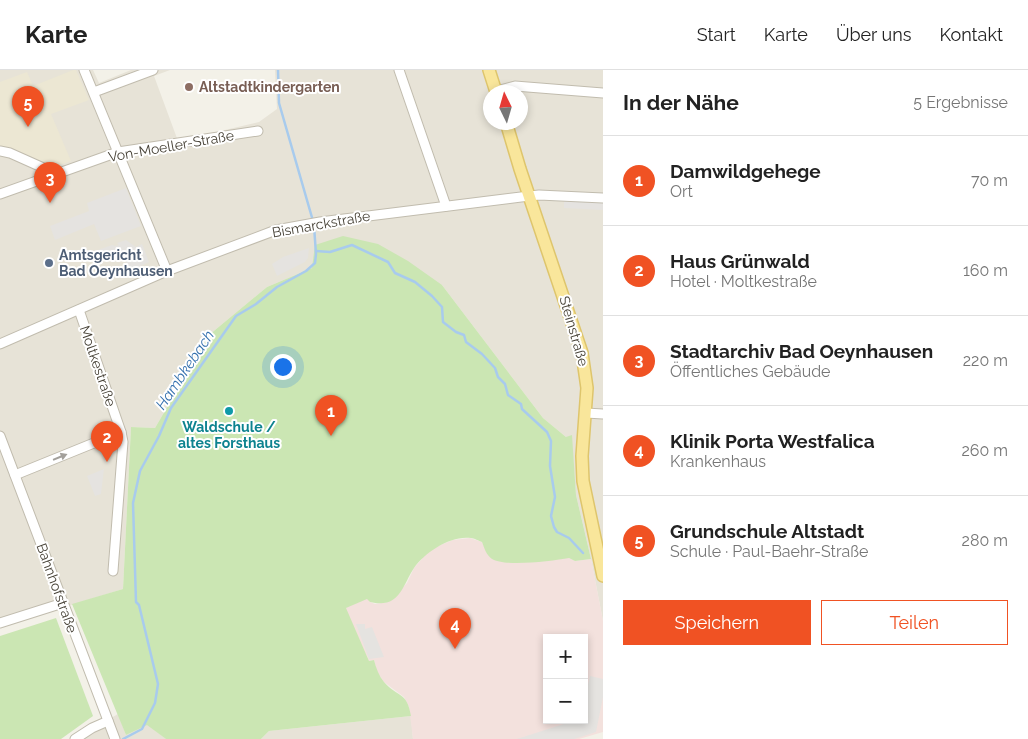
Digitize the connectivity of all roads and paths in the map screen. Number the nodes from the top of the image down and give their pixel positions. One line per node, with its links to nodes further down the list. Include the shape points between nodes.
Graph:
1 (84, 70): 7 (street)
2 (153, 70): 7 (street)
3 (399, 70): 17 (street)
4 (489, 70): 5 (main road)
5 (494, 85)
6 (528, 87): 8 (street)
7 (94, 92): 12 (street)
8 (603, 93)
9 (508, 130): 15 (main road, Steinstraße)
10 (258, 131): 12 (street, Von-Moeller-Straße)
11 (0, 151): 13 (street)
12 (118, 152): 13 (street, Von-Moeller-Straße); 18 (street)
13 (57, 174): 14 (street, Von-Moeller-Straße)
14 (0, 194)
15 (529, 196): 16 (street, Bismarckstraße); 17 (street, Bismarckstraße); 21 (main road, Steinstraße, via 582,353 587,388)
16 (603, 198)
17 (446, 206): 18 (street, Bismarckstraße, via 276,230)
18 (167, 272): 19 (street, Bismarckstraße)
19 (78, 310): 20 (street, Bismarckstraße); 23 (street, Moltkestraße)
20 (0, 344)
21 (586, 414): 22 (street); 26 (main road, Steinstraße, via 583,481)
22 (603, 414)
23 (121, 432): 25 (street, one-way to 23); 27 (street, Moltkestraße, via 123,442)
24 (0, 436): 25 (street, Bahnhofstraße)
25 (15, 475): 29 (street, Bahnhofstraße)
26 (601, 555): 28 (main road, Steinstraße)
27 (113, 571)
28 (603, 576)
29 (63, 603): 30 (street); 31 (street, Bahnhofstraße)
30 (0, 623)
31 (108, 721): 32 (street, Bahnhofstraße); 33 (street)
32 (114, 737)
33 (75, 739)

